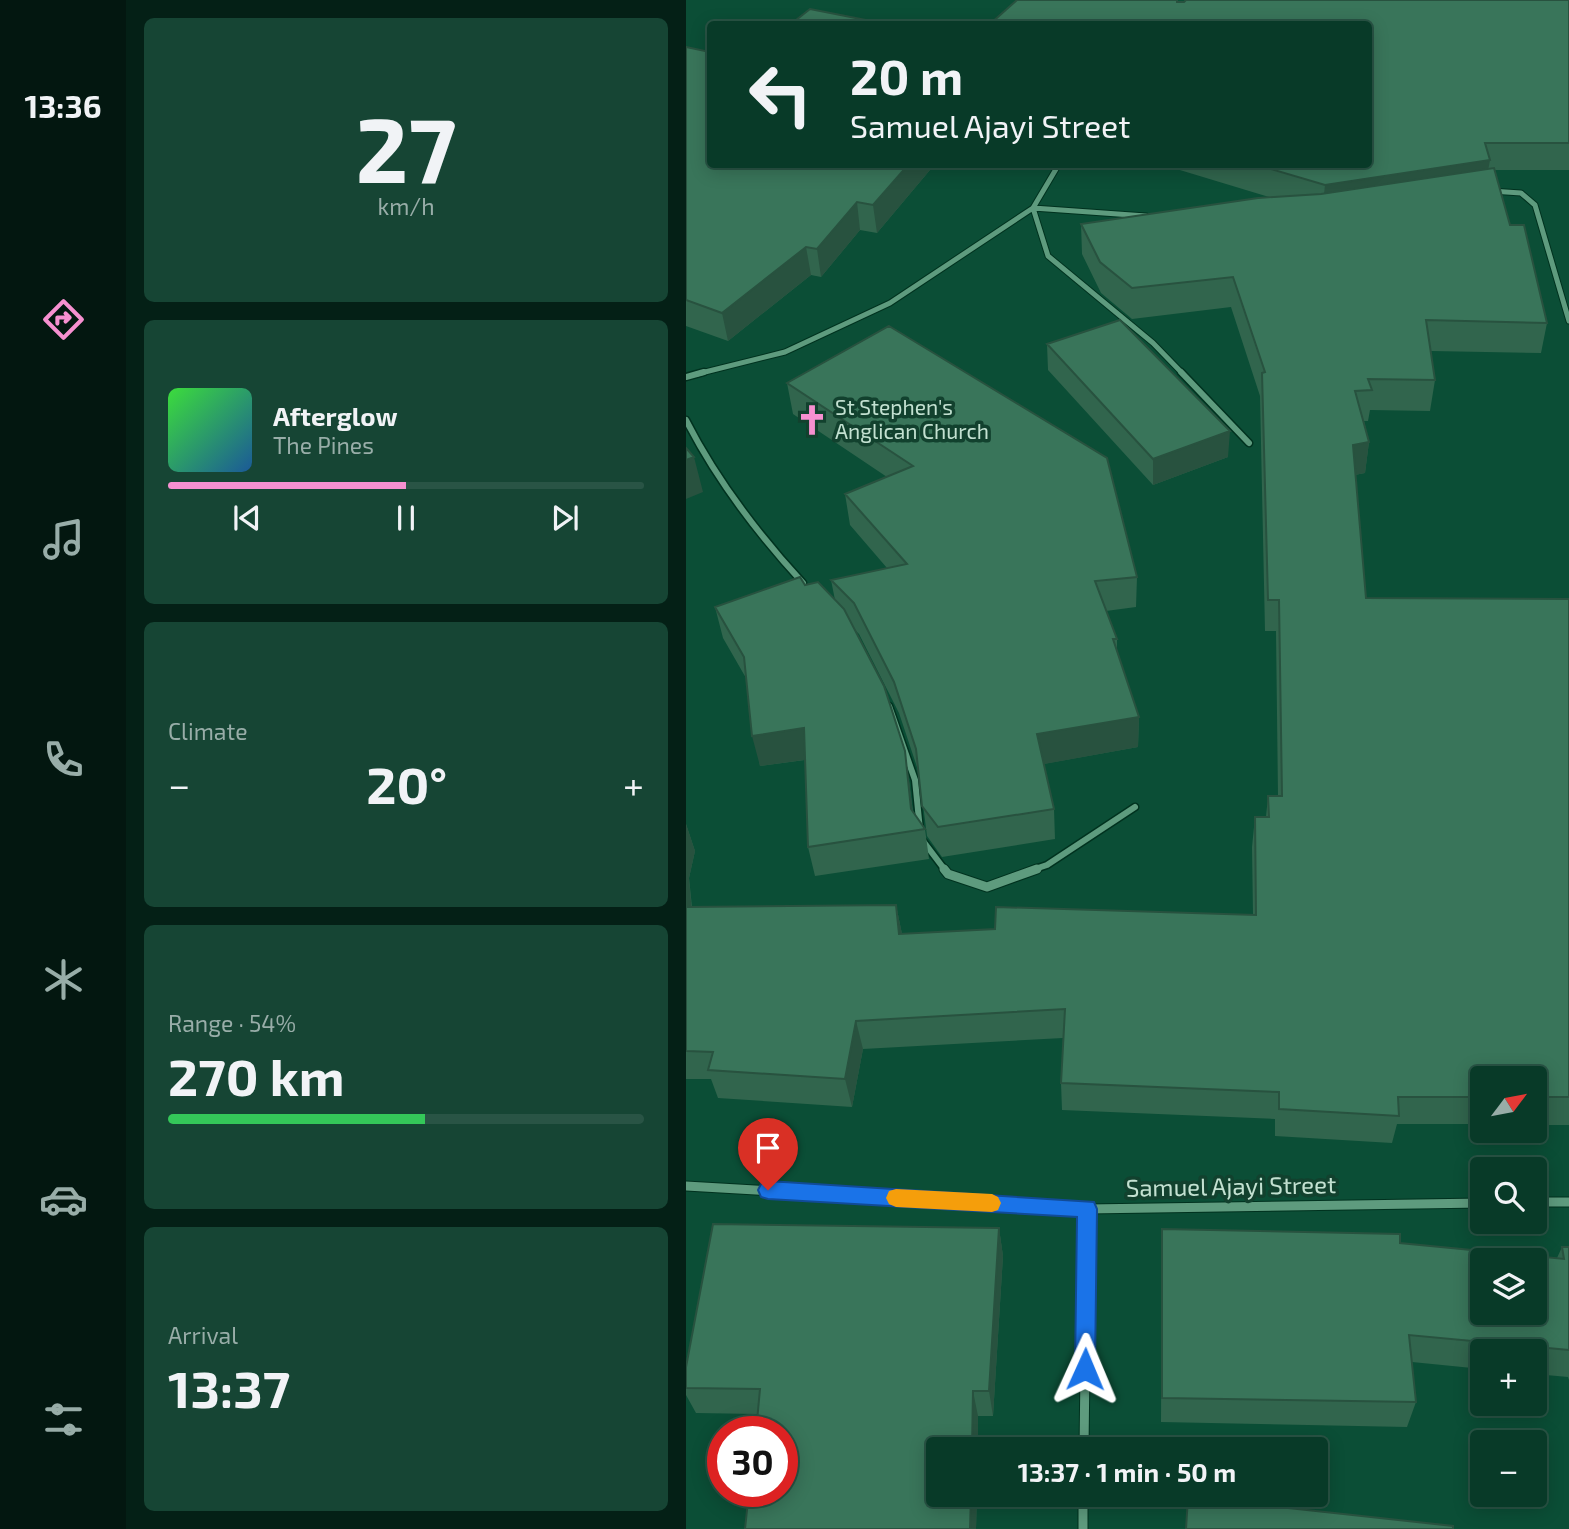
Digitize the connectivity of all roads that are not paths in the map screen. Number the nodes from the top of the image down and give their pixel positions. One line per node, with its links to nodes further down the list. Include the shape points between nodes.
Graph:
1 (1057, 168): 3 (street)
2 (1481, 193): 5 (street, via 1517,191 1528,195 1535,205)
3 (1033, 208): 4 (street); 6 (street, via 890,303 785,352); 8 (street, via 1048,256 1153,343)
4 (1152, 216)
5 (1569, 321)
6 (686, 377)
7 (686, 419): 9 (street, via 697,444 762,540)
8 (1249, 443)
9 (808, 589)
10 (882, 693): 11 (street, via 915,780 921,838 948,874 987,887 1047,865)
11 (1135, 807)
12 (686, 1186): 16 (street, Samuel Ajayi Street)
13 (1547, 1202): 14 (street)
14 (1569, 1202)
15 (1470, 1203): 16 (street, Samuel Ajayi Street)
16 (1087, 1209): 17 (street)
17 (1084, 1437)
18 (1083, 1507): 19 (street)
19 (1083, 1529)

